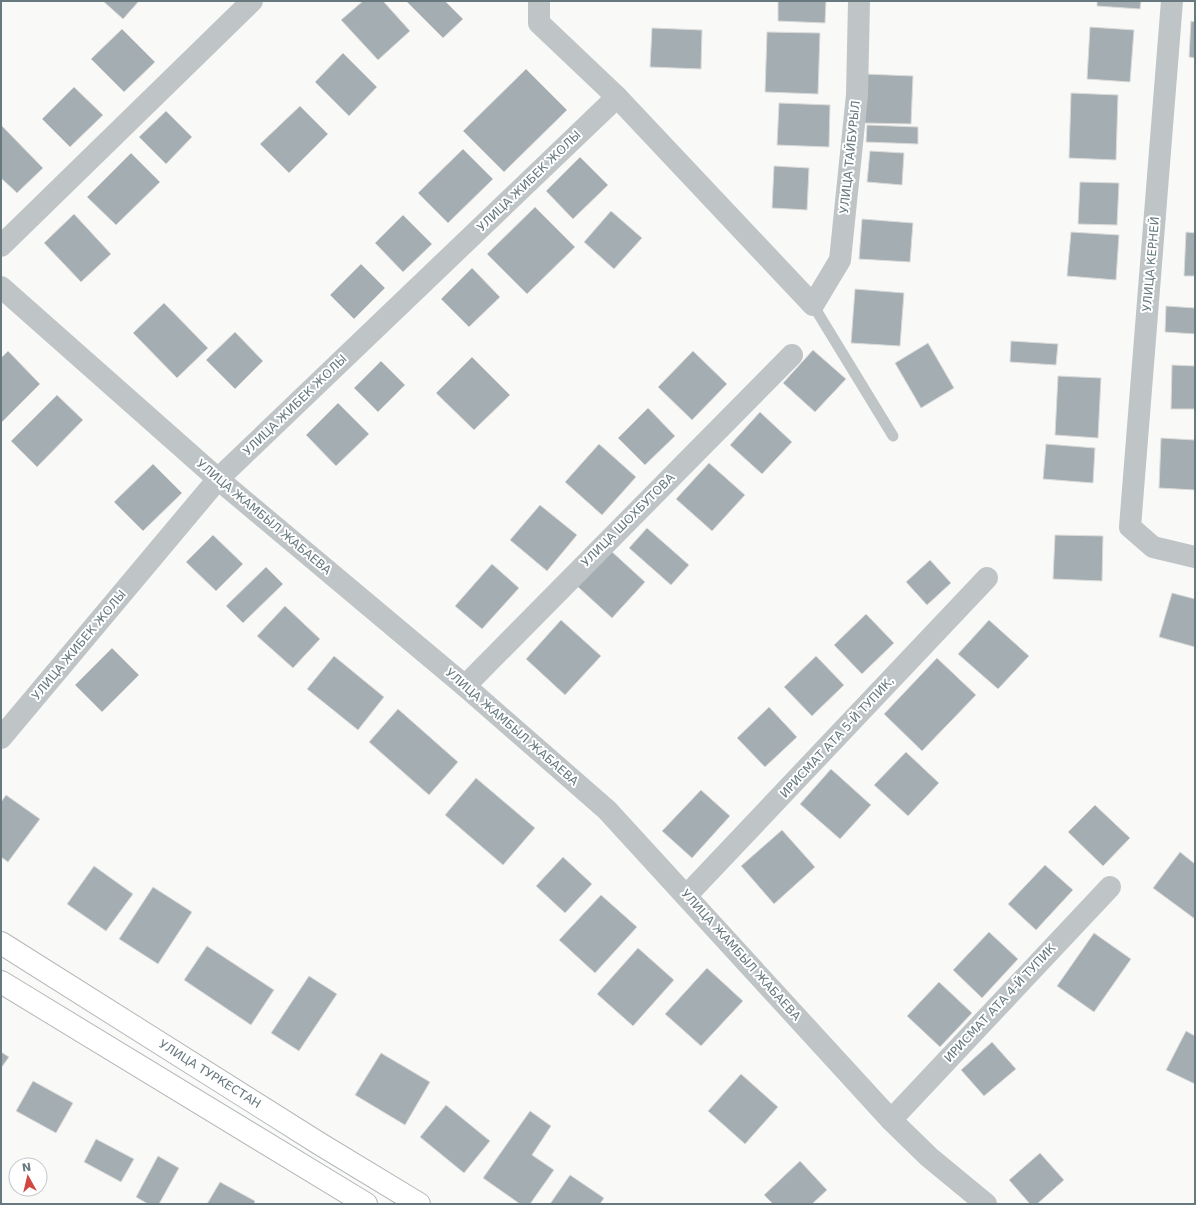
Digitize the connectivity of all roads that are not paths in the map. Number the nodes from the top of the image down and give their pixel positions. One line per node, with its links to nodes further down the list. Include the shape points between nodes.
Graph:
1 (252, 1): 6 (street)
2 (539, 1): 5 (street, via 539,23)
3 (859, 1): 8 (street, УЛИЦА ТАЙБУРЫЛ, via 857,95 840,260)
4 (1172, 1): 12 (street, УЛИЦА КЕРНЕЙ, via 1130,527 1153,547)
5 (617, 98): 8 (street); 11 (street, УЛИЦА ЖИБЕК ЖОЛЫ)
6 (1, 246)
7 (1, 287): 11 (street, УЛИЦА ЖАМБЫЛ ЖАБАЕВА)
8 (813, 305): 10 (lane)
9 (792, 355): 14 (street, УЛИЦА ШОХБУТОВА)
10 (893, 436)
11 (218, 479): 14 (street, УЛИЦА ЖАМБЫЛ ЖАБАЕВА); 15 (street, УЛИЦА ЖИБЕК ЖОЛЫ)
12 (1195, 557)
13 (987, 578): 17 (street, ИРИСМАТ АТА 5-Й ТУПИК,)
14 (465, 686): 17 (street, УЛИЦА ЖАМБЫЛ ЖАБАЕВА, via 607,810)
15 (1, 738)
16 (1110, 887): 20 (street, ИРИСМАТ АТА 4-Й ТУПИК)
17 (687, 895): 20 (street, УЛИЦА ЖАМБЫЛ ЖАБАЕВА)
18 (1, 943): 22 (highway, УЛИЦА ТУРКЕСТАН)
19 (1, 982): 21 (highway)
20 (891, 1120): 23 (street, УЛИЦА ЖАМБЫЛ ЖАБАЕВА, via 929,1157)
21 (366, 1204)
22 (419, 1204)
23 (986, 1204)

